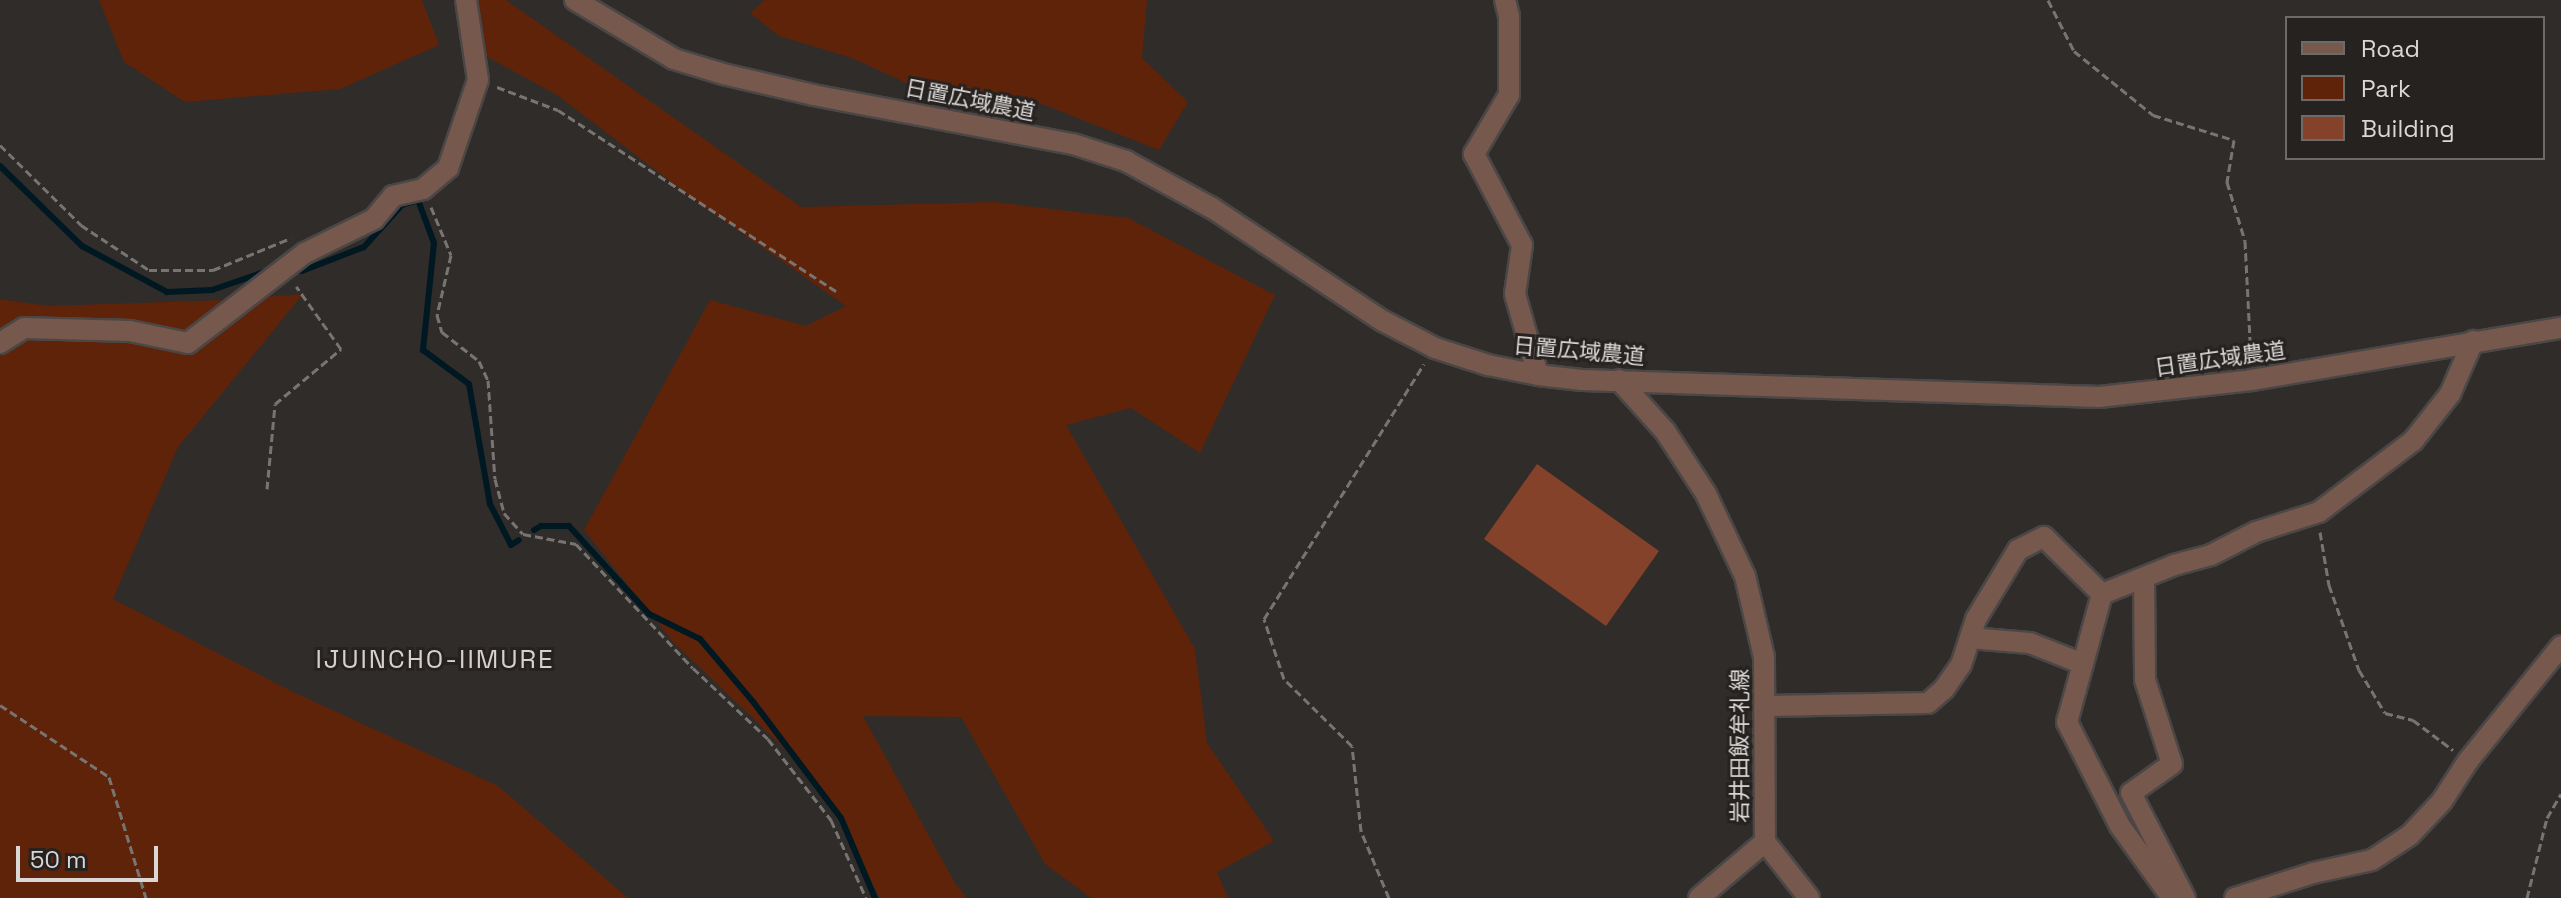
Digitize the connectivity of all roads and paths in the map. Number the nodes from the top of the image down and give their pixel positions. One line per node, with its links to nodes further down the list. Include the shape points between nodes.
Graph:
1 (466, 0): 5 (street)
2 (575, 0): 14 (street, 日置広域農道, via 674,59 723,74 1073,144 1126,161 1212,208 1383,321)
3 (1505, 0): 15 (street, via 1509,95 1474,154 1522,245 1515,294)
4 (2048, 0): 17 (path, via 2074,51 2153,115 2234,140 2227,182 2245,241)
5 (478, 80): 7 (street, via 448,168); 10 (path, via 558,110)
6 (0, 145): 8 (path, via 81,225 149,270 213,270)
7 (423, 189): 9 (street, via 393,196 374,219 305,253); 31 (path, via 451,255 437,315 442,332 479,361 488,380 495,479 504,513 523,534 576,544 768,739 831,820)
8 (296, 236)
9 (284, 270): 13 (street, via 188,343 130,331 24,328); 18 (path, via 341,349 275,404)
10 (836, 291)
11 (2561, 328): 12 (street, 日置広域農道)
12 (2473, 341): 17 (street, 日置広域農道); 19 (street, via 2450,394 2413,441)
13 (0, 343)
14 (1435, 348): 15 (street, 日置広域農道); 32 (path, via 1264,619 1284,679 1352,746 1361,831)
15 (1538, 375): 16 (street, 日置広域農道)
16 (1619, 380): 17 (street, 日置広域農道, via 2099,397); 26 (street, 岩井田飯牟礼線, via 1665,431 1725,531 1756,616)
17 (2252, 380)
18 (267, 489)
19 (2319, 512): 20 (street); 27 (path, via 2329,585 2359,670 2385,713 2413,720)
20 (2144, 578): 21 (street); 36 (street, via 2145,680 2172,764 2131,793)
21 (2102, 594): 22 (street, via 2044,537 2018,550); 24 (street)
22 (1970, 638): 24 (street, via 2030,643); 26 (street, via 1961,665 1928,703)
23 (2561, 646): 27 (street)
24 (2083, 664): 35 (street, via 2067,722 2120,826)
25 (0, 705): 30 (path, via 109,777)
26 (1767, 706): 29 (street, 岩井田飯牟礼線)
27 (2468, 761): 37 (street, via 2442,801 2410,835 2372,860)
28 (2561, 794): 38 (path, via 2547,818)
29 (1765, 842): 33 (street); 34 (street, 岩井田飯牟礼線)
30 (146, 898)
31 (866, 898)
32 (1389, 898)
33 (1699, 898)
34 (1809, 898)
35 (2172, 898)
36 (2185, 898)
37 (2235, 898)
38 (2527, 898)

